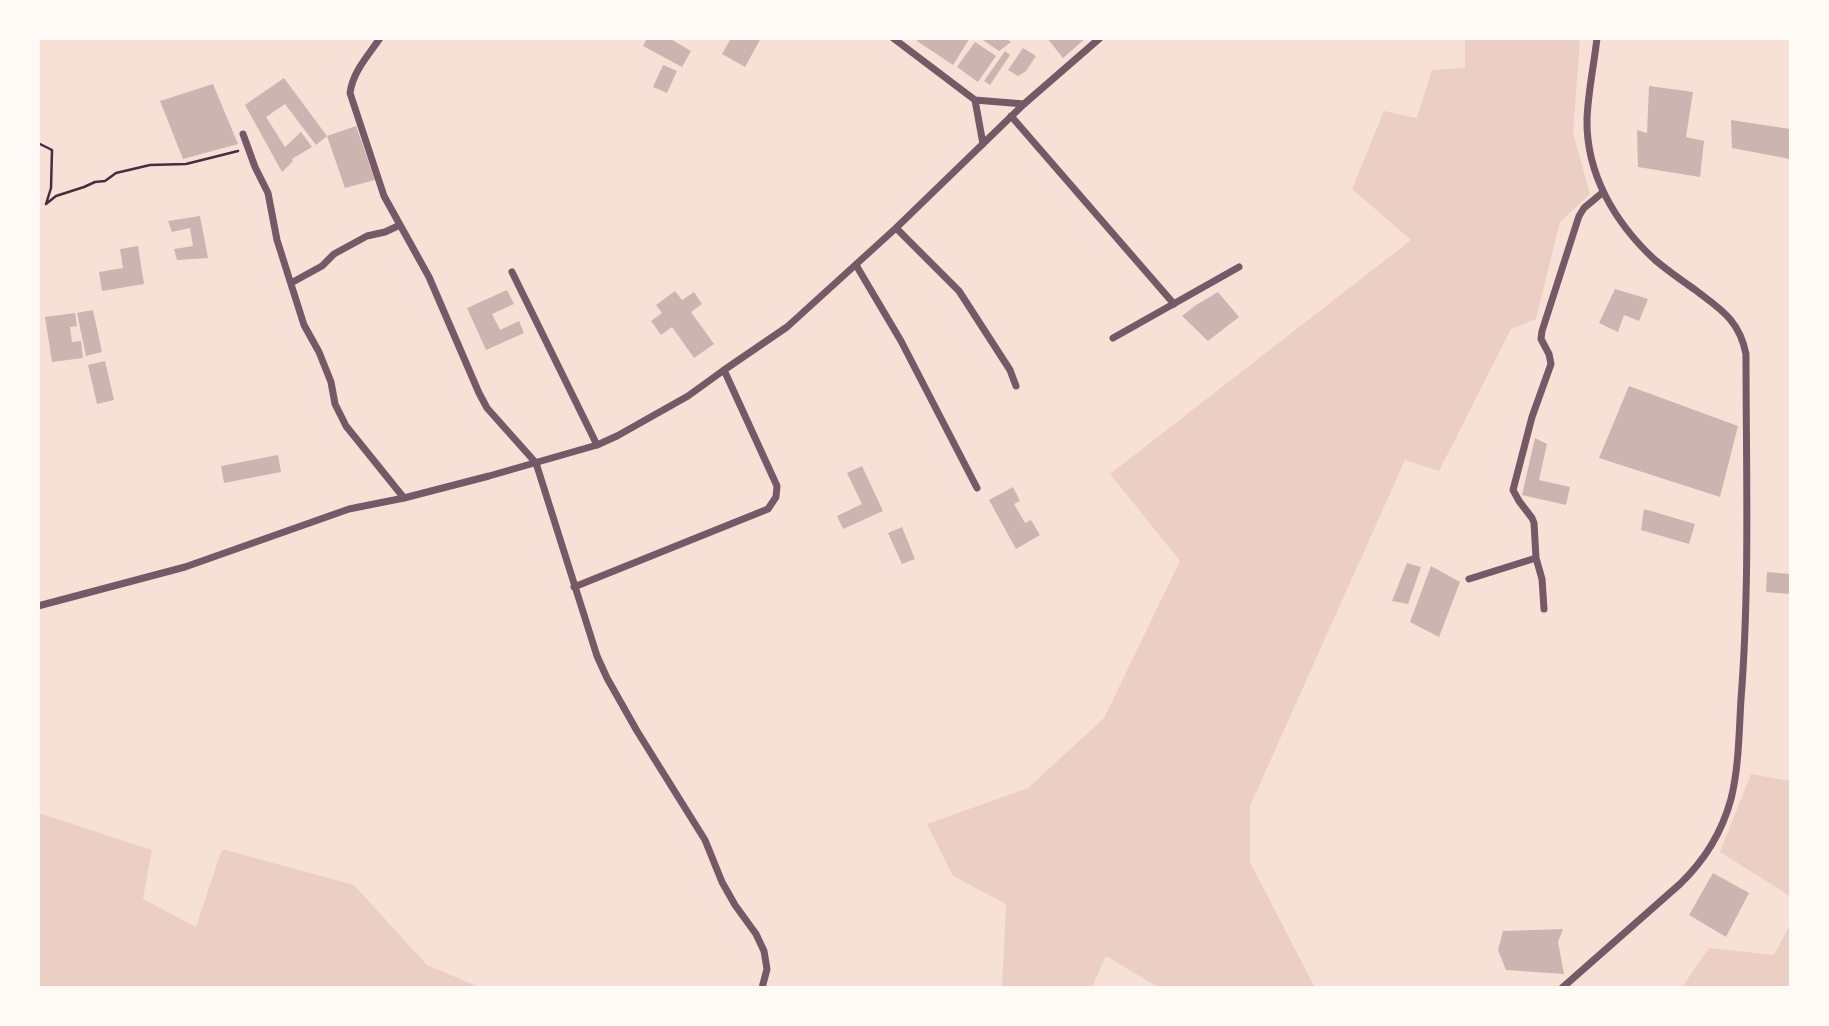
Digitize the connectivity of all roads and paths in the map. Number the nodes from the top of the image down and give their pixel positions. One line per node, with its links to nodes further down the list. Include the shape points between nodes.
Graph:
1 (380, 38): 13 (street, via 356,70 350,93 384,196)
2 (893, 38): 5 (street)
3 (1100, 38): 6 (street)
4 (1597, 38): 12 (street, via 1587,118 1588,150)
5 (975, 100): 6 (street); 10 (street)
6 (1024, 104): 7 (street)
7 (1011, 116): 10 (street); 19 (street)
8 (243, 134): 11 (street)
9 (38, 143): 11 (path, via 52,150 46,204 116,173 150,165 186,164)
10 (983, 144): 14 (street)
11 (248, 148): 18 (street, via 268,193)
12 (1602, 193): 27 (street, via 1578,216 1541,335 1551,364 1532,416 1514,490 1535,523); 33 (street, via 1643,248 1728,315 1744,341 1745,649 1735,774 1716,839 1695,870)
13 (400, 225): 18 (street, via 367,236); 24 (street, via 429,276 479,393)
14 (896, 228): 15 (street); 22 (street, via 959,291)
15 (856, 265): 21 (street, via 787,327); 25 (street)
16 (1239, 267): 19 (street)
17 (512, 272): 23 (street)
18 (291, 283): 26 (street, via 345,426)
19 (1174, 304): 20 (street)
20 (1113, 338)
21 (724, 370): 23 (street, via 688,396); 29 (street, via 778,486 768,509)
22 (1016, 386)
23 (597, 445): 24 (street)
24 (536, 463): 26 (street); 29 (street)
25 (977, 488)
26 (404, 498): 30 (street, via 349,509 186,567)
27 (1536, 558): 28 (street); 31 (street)
28 (1469, 579)
29 (575, 587): 32 (street, via 607,678 705,840 722,882 760,942 767,969)
30 (38, 606)
31 (1544, 610)
32 (762, 988)
33 (1562, 988)

